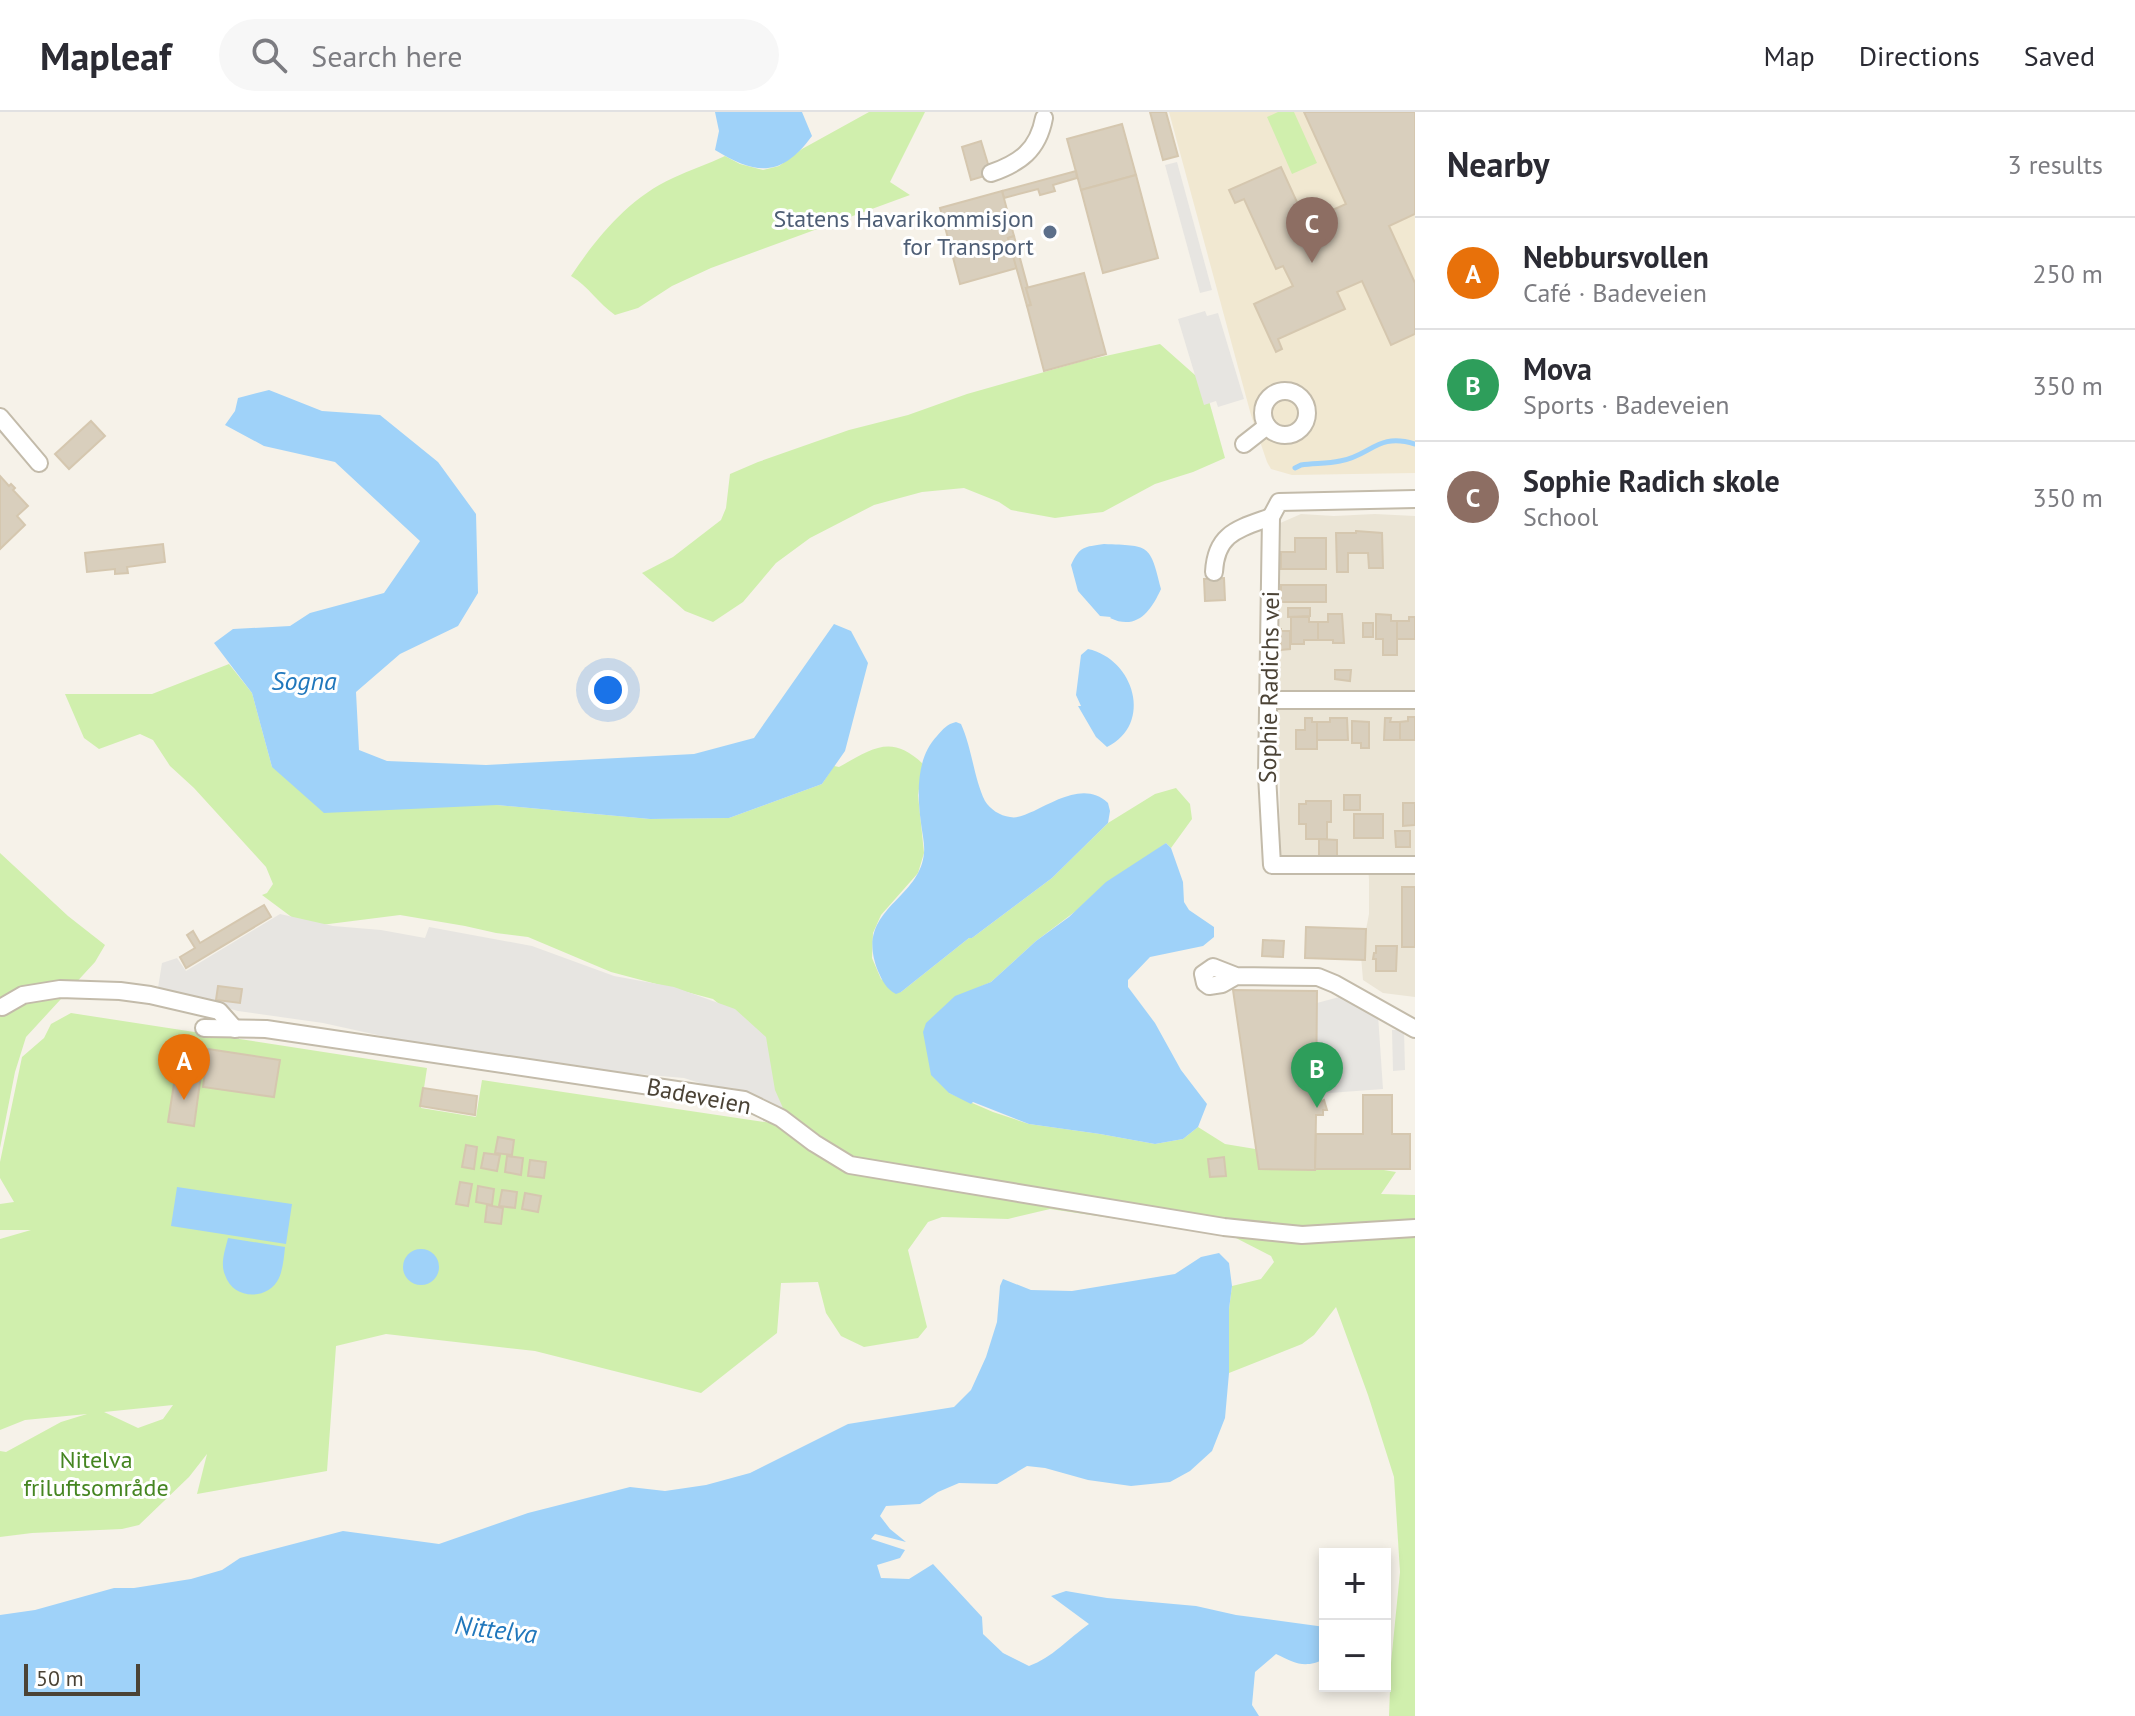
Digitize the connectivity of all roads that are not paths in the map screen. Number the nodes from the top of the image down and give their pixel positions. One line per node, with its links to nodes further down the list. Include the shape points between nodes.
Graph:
1 (1044, 118): 2 (street, via 1041,134 1027,154)
2 (991, 173)
3 (0, 417): 6 (street)
4 (1267, 426): 5 (street)
5 (1244, 444)
6 (39, 463)
7 (1415, 499): 8 (street, via 1279,502)
8 (1271, 517): 9 (street, via 1228,537 1215,554); 10 (street, Sophie Radichs vei)
9 (1214, 572)
10 (1269, 700): 11 (street); 12 (street, Sophie Radichs vei, via 1272,865)
11 (1415, 700)
12 (1415, 865)
13 (1236, 976): 17 (street, via 1318,977)
14 (5, 1009): 16 (street, via 23,995 60,989 120,991 219,1011)
15 (204, 1028): 16 (street, Badeveien)
16 (235, 1029): 18 (street, Badeveien, via 266,1029 744,1100 850,1165 1224,1227 1302,1235)
17 (1415, 1029)
18 (1415, 1228)

